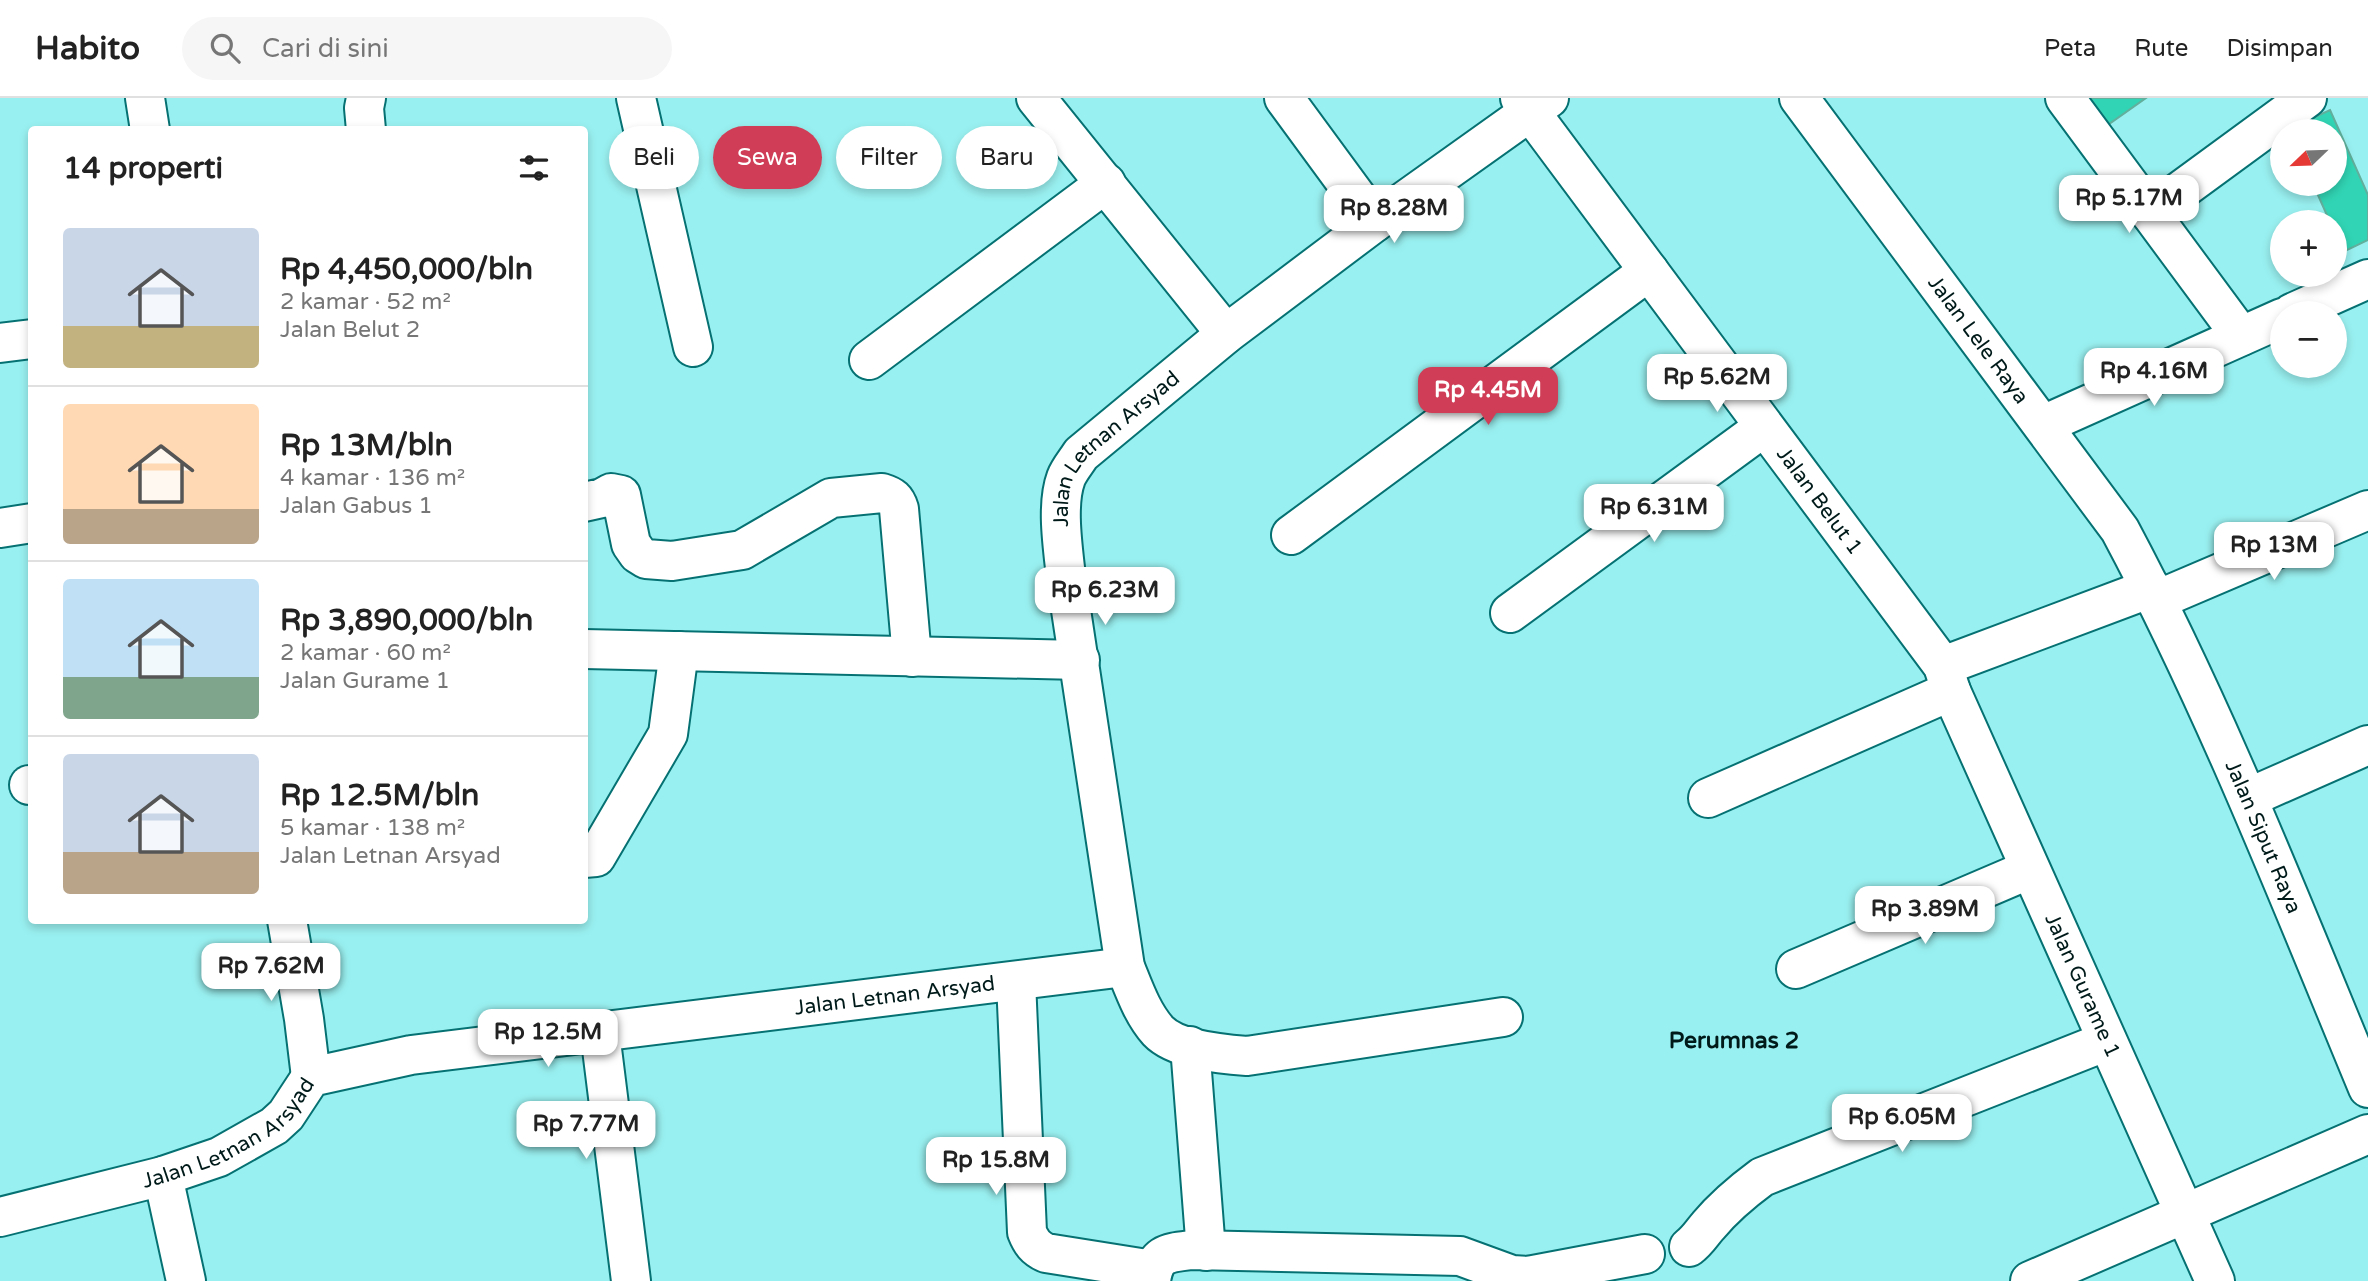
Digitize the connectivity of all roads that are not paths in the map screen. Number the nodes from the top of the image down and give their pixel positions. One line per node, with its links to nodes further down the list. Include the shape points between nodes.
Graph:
1 (145, 98): 10 (street)
2 (366, 98): 11 (street)
3 (636, 98): 23 (street)
4 (1036, 98): 12 (street)
5 (1284, 98): 14 (street)
6 (1799, 98): 25 (street, Jalan Lele Raya)
7 (2065, 98): 13 (street)
8 (2305, 99): 13 (street)
9 (1533, 103): 14 (street, Jalan Letnan Arsyad); 15 (street, Jalan Belut 1)
10 (149, 126)
11 (366, 126)
12 (1106, 183): 19 (street); 24 (street)
13 (2150, 212): 20 (street)
14 (1375, 222): 19 (street, Jalan Letnan Arsyad)
15 (1649, 271): 26 (street, Jalan Belut 1); 31 (street)
16 (2368, 279): 17 (street)
17 (2319, 301)
18 (2270, 323): 20 (street)
19 (1226, 334): 37 (street, Jalan Letnan Arsyad, via 1081,454 1066,478 1062,536)
20 (2241, 336): 25 (street)
21 (28, 340): 22 (street)
22 (0, 344)
23 (693, 347)
24 (869, 360)
25 (2043, 425): 32 (street, Jalan Lele Raya, via 2120,530)
26 (1764, 427): 33 (street); 38 (street, Jalan Belut 1)
27 (588, 501): 36 (street, via 611,493 621,495 631,544 638,554 672,561 742,550 831,498 888,495 898,509)
28 (2368, 510): 32 (street)
29 (28, 524): 30 (street)
30 (0, 528)
31 (1291, 535)
32 (2154, 594): 38 (street); 41 (street, Jalan Siput Raya)
33 (1510, 613)
34 (588, 649): 35 (street)
35 (679, 651): 36 (street); 42 (street, via 668,734 596,857)
36 (912, 657): 37 (street)
37 (1080, 660): 45 (street, Jalan Letnan Arsyad)
38 (1947, 679): 40 (street); 43 (street, Jalan Gurame 1)
39 (2368, 745): 41 (street)
40 (1708, 798)
41 (2248, 798): 53 (street, Jalan Siput Raya)
42 (588, 858)
43 (2030, 869): 46 (street); 50 (street, Jalan Gurame 1)
44 (288, 924): 52 (street)
45 (1125, 967): 47 (street, Jalan Letnan Arsyad); 51 (street, via 1146,1014 1160,1032)
46 (1796, 969)
47 (1016, 981): 49 (street, Jalan Letnan Arsyad); 61 (street, via 1031,1241 1046,1253)
48 (1503, 1017): 51 (street, via 1247,1056)
49 (600, 1033): 52 (street, Jalan Letnan Arsyad, via 411,1055); 63 (street)
50 (2107, 1041): 56 (street, Jalan Gurame 1); 58 (street, via 1762,1177)
51 (1190, 1046): 59 (street)
52 (311, 1077): 55 (street, Jalan Letnan Arsyad, via 274,1126 219,1157)
53 (2368, 1088)
54 (2368, 1134): 56 (street)
55 (163, 1176): 57 (street, Jalan Letnan Arsyad); 62 (street)
56 (2185, 1214): 64 (street); 65 (street, Jalan Gurame 1)
57 (0, 1217)
58 (1689, 1247)
59 (1206, 1251): 60 (street, via 1460,1256 1512,1275 1528,1276); 61 (street, via 1167,1255 1157,1261)
60 (1645, 1254)
61 (1152, 1275)
62 (186, 1281)
63 (631, 1281)
64 (2030, 1281)
65 (2215, 1281)

